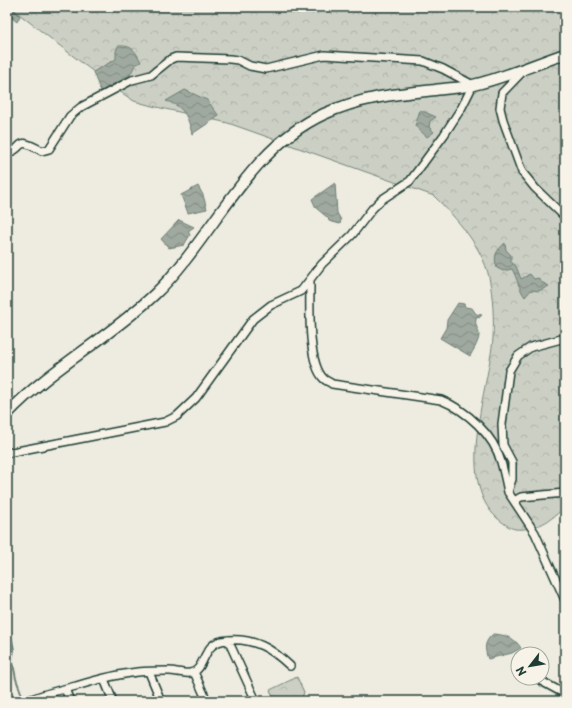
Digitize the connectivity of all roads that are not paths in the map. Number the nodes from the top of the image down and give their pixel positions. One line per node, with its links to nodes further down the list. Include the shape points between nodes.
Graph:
1 (565, 54): 2 (street)
2 (527, 67): 3 (street); 5 (street, via 502,93 501,114 522,172)
3 (473, 85): 4 (street, via 423,61 324,55 266,69 250,66 238,60 176,57 151,75 132,80 81,107 70,116 49,149 42,151 26,142); 6 (street, via 462,107 421,168 410,181 372,209 352,236 322,264); 8 (street, via 369,98 324,114 296,130 278,144 252,171 157,292 39,385)
4 (7, 153)
5 (565, 217)
6 (310, 282): 9 (street, via 302,291 271,305 253,319 196,398 177,416 165,422); 10 (street, via 311,342 317,368 324,379 332,384 441,400 453,406 479,427 491,442 501,461)
7 (565, 338): 10 (street, via 531,347 518,356 509,371 502,424 503,445 512,462 512,479)
8 (7, 414)
9 (7, 453)
10 (508, 492): 12 (street)
11 (565, 493): 12 (street, via 521,496)
12 (514, 501): 13 (street, via 535,533)
13 (565, 600)
14 (228, 640): 15 (street, via 252,641 274,650); 17 (street, via 218,641 210,646); 27 (street)
15 (290, 666)
16 (149, 672): 17 (street); 18 (street); 25 (street)
17 (194, 672): 26 (street)
18 (104, 678): 20 (street); 24 (street)
19 (550, 686): 21 (street)
20 (65, 689): 22 (street); 23 (street)
21 (565, 694)
22 (27, 701)
23 (70, 701)
24 (113, 701)
25 (161, 701)
26 (207, 701)
27 (256, 701)

